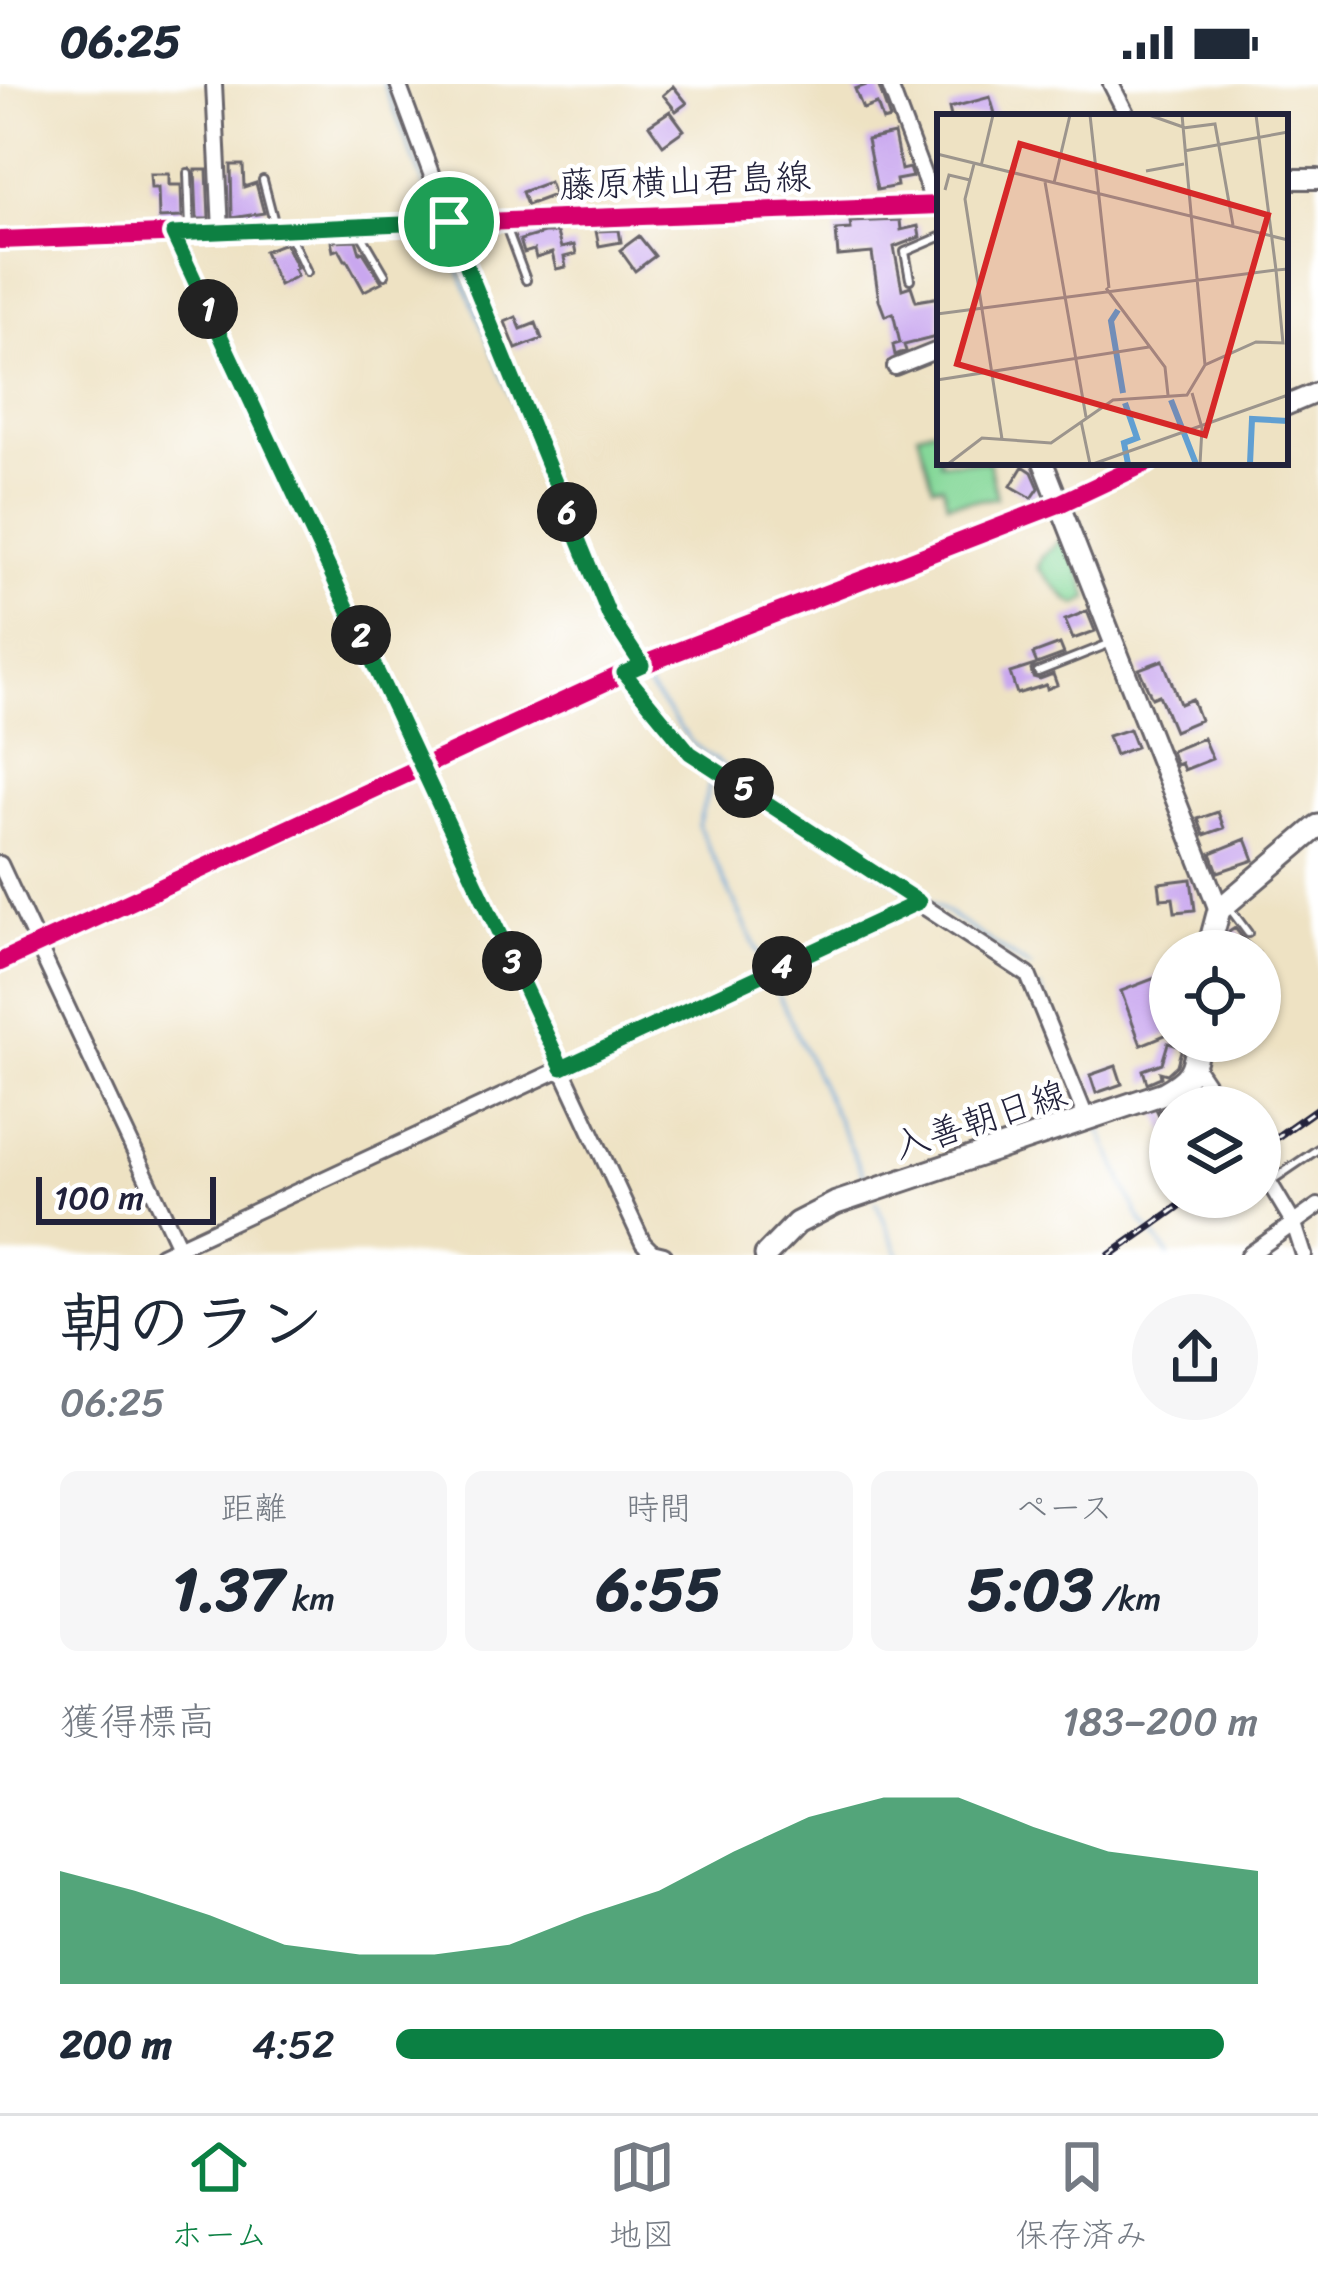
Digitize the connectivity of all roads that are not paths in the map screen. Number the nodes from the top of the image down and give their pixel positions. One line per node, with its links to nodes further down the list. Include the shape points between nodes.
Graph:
1 (214, 84): 16 (street)
2 (398, 84): 13 (street)
3 (889, 84): 10 (street)
4 (1111, 84): 5 (street)
5 (1126, 114)
6 (188, 172): 17 (lane)
7 (1318, 178): 8 (street)
8 (1288, 179)
9 (262, 180): 15 (lane)
10 (937, 207)
11 (937, 210): 12 (street, 藤原横山君島線)
12 (503, 220): 13 (street, 藤原横山君島線); 23 (lane)
13 (449, 222): 14 (street, 藤原横山君島線); 32 (street)
14 (356, 226): 15 (street, 藤原横山君島線); 21 (lane)
15 (281, 229): 16 (street, 藤原横山君島線); 20 (lane)
16 (221, 231): 17 (street, 藤原横山君島線)
17 (182, 234): 19 (street, 藤原横山君島線); 34 (street)
18 (937, 238): 22 (lane, via 905,252)
19 (0, 240)
20 (307, 272)
21 (386, 275)
22 (910, 279)
23 (526, 280)
24 (937, 351): 25 (street)
25 (896, 367)
26 (1318, 392): 27 (street)
27 (1288, 405)
28 (1044, 465): 30 (street)
29 (1142, 465): 30 (street)
30 (1061, 503): 31 (street); 32 (street)
31 (1114, 641): 33 (lane); 38 (street)
32 (633, 669): 34 (street); 37 (street, via 690,753)
33 (1038, 672)
34 (422, 766): 41 (street); 45 (street)
35 (1318, 826): 38 (main road)
36 (0, 864): 41 (street)
37 (919, 902): 45 (street); 47 (street, via 1028,975)
38 (1222, 906): 39 (main road); 40 (lane)
39 (1215, 930)
40 (1245, 930)
41 (37, 946): 42 (street); 53 (street)
42 (0, 962)
43 (1195, 1062): 44 (main road)
44 (1195, 1065): 46 (street); 47 (main road, 入善朝日線, via 1164,1093)
45 (562, 1068): 53 (street); 56 (street, via 643,1243)
46 (1208, 1086)
47 (1087, 1120): 54 (main road, 入善朝日線, via 814,1212)
48 (1318, 1149): 49 (lane)
49 (1281, 1174)
50 (1281, 1204): 52 (street)
51 (1318, 1206): 52 (street)
52 (1294, 1224): 57 (street); 58 (street)
53 (181, 1251): 55 (street)
54 (772, 1252)
55 (161, 1255)
56 (664, 1255)
57 (1249, 1255)
58 (1304, 1255)

